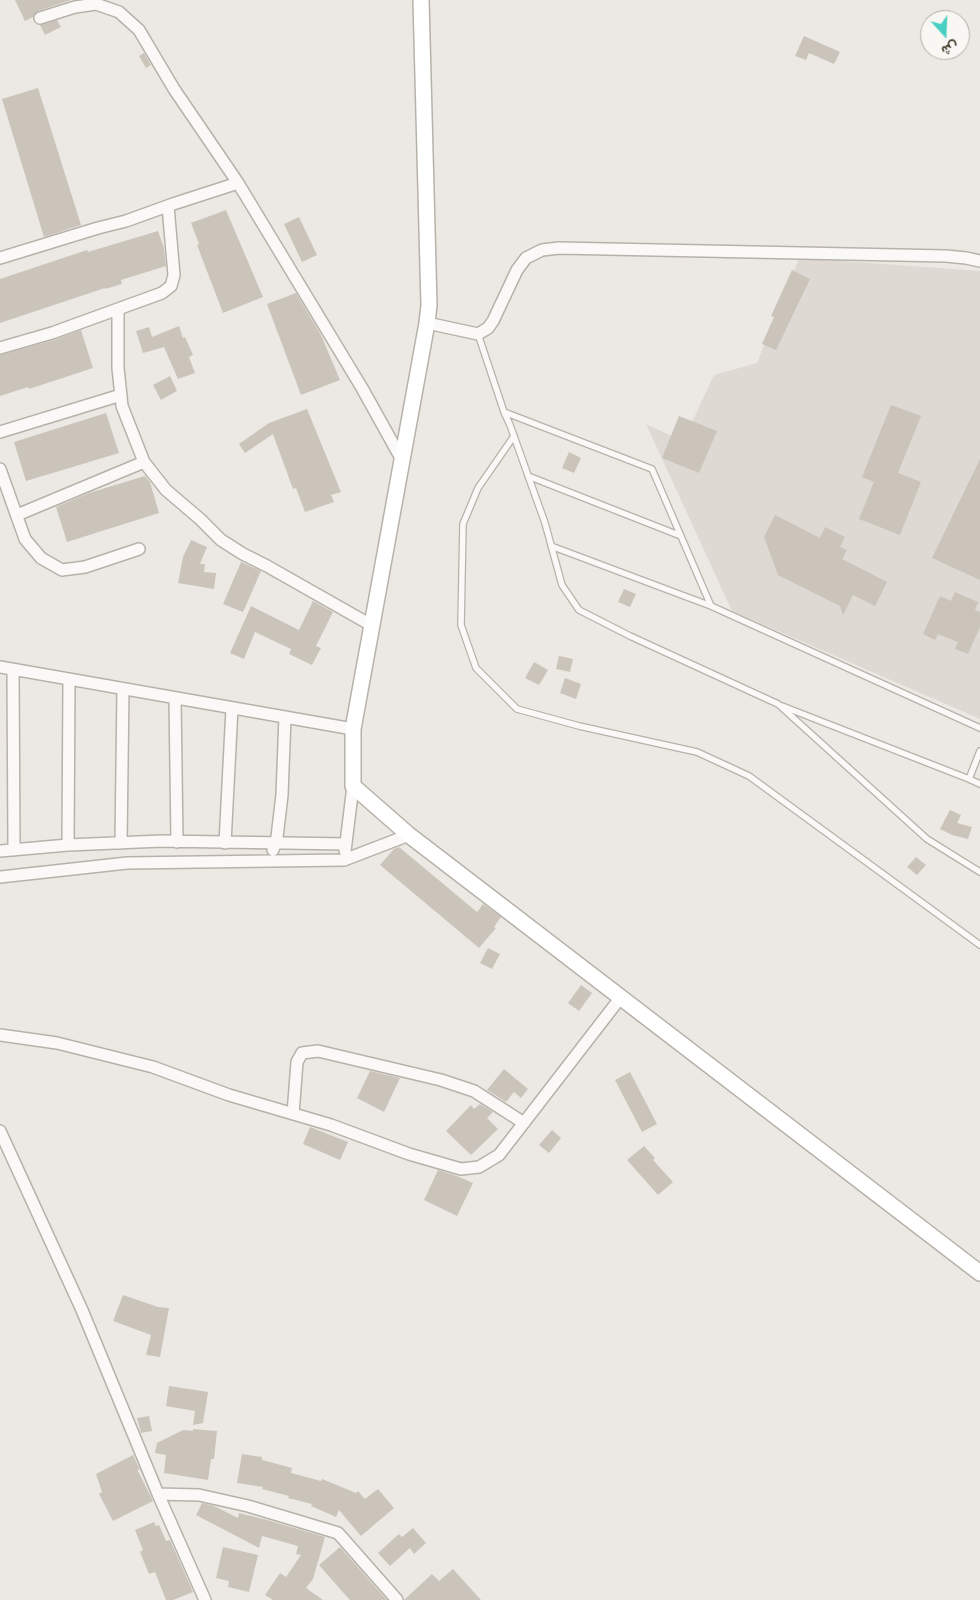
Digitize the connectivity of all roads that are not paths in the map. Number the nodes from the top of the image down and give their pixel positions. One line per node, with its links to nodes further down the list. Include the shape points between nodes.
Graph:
1 (421, 0): 8 (street)
2 (40, 18): 3 (street, via 96,4 119,12 139,30 174,89)
3 (238, 183): 4 (street); 15 (street)
4 (168, 206): 5 (street); 7 (street, via 174,275 170,286 162,293)
5 (0, 258)
6 (980, 262): 9 (street, via 946,256 542,250 526,258 493,321)
7 (118, 309): 10 (street); 11 (street)
8 (427, 323): 9 (street); 15 (street)
9 (478, 334): 12 (lane)
10 (0, 348)
11 (121, 395): 13 (street); 16 (street, via 122,406)
12 (504, 412): 14 (lane); 20 (lane, via 652,469)
13 (0, 432)
14 (514, 436): 18 (lane); 52 (lane, via 478,488 463,524 461,625 476,668 517,710 696,752 749,776)
15 (402, 460): 24 (street)
16 (144, 462): 19 (street); 24 (street, via 166,490 221,540)
17 (0, 469): 19 (street)
18 (528, 476): 20 (lane); 21 (lane)
19 (17, 515): 22 (street, via 26,539 41,558 62,570 85,567)
20 (682, 536): 23 (lane)
21 (551, 546): 23 (lane); 30 (lane, via 562,585 579,610)
22 (138, 549)
23 (712, 606): 33 (lane)
24 (371, 625): 34 (street)
25 (0, 667): 26 (street)
26 (13, 670): 27 (street); 46 (street)
27 (69, 679): 28 (street); 45 (street)
28 (123, 689): 29 (street); 41 (street)
29 (175, 698): 31 (street); 40 (street)
30 (778, 704): 36 (lane); 50 (lane, via 926,839)
31 (232, 708): 32 (street); 42 (street)
32 (285, 717): 34 (street); 43 (street, via 282,795)
33 (980, 728)
34 (353, 729): 38 (street)
35 (980, 751): 36 (lane)
36 (969, 778): 37 (lane)
37 (980, 784)
38 (353, 786): 39 (street); 44 (street)
39 (409, 835): 48 (street); 53 (street)
40 (177, 842): 41 (street); 42 (street)
41 (121, 843): 45 (street)
42 (225, 843): 43 (street)
43 (275, 844): 44 (street); 49 (street)
44 (346, 844): 48 (street)
45 (68, 845): 46 (street)
46 (14, 850): 47 (street)
47 (0, 851)
48 (344, 860): 49 (street)
49 (270, 861): 51 (street, via 127,863)
50 (980, 872)
51 (0, 877)
52 (980, 945)
53 (620, 997): 56 (street); 58 (street)
54 (0, 1035): 55 (street, via 57,1043 153,1067)
55 (293, 1114): 56 (street, via 461,1169 479,1167 500,1155); 56 (street, via 297,1062 302,1053 318,1051 442,1080 474,1091)
56 (524, 1123)
57 (0, 1131): 59 (street, via 82,1310)
58 (980, 1272)
59 (158, 1494): 60 (street); 61 (street, via 199,1495 232,1502 338,1533)
60 (208, 1599)
61 (397, 1600)

